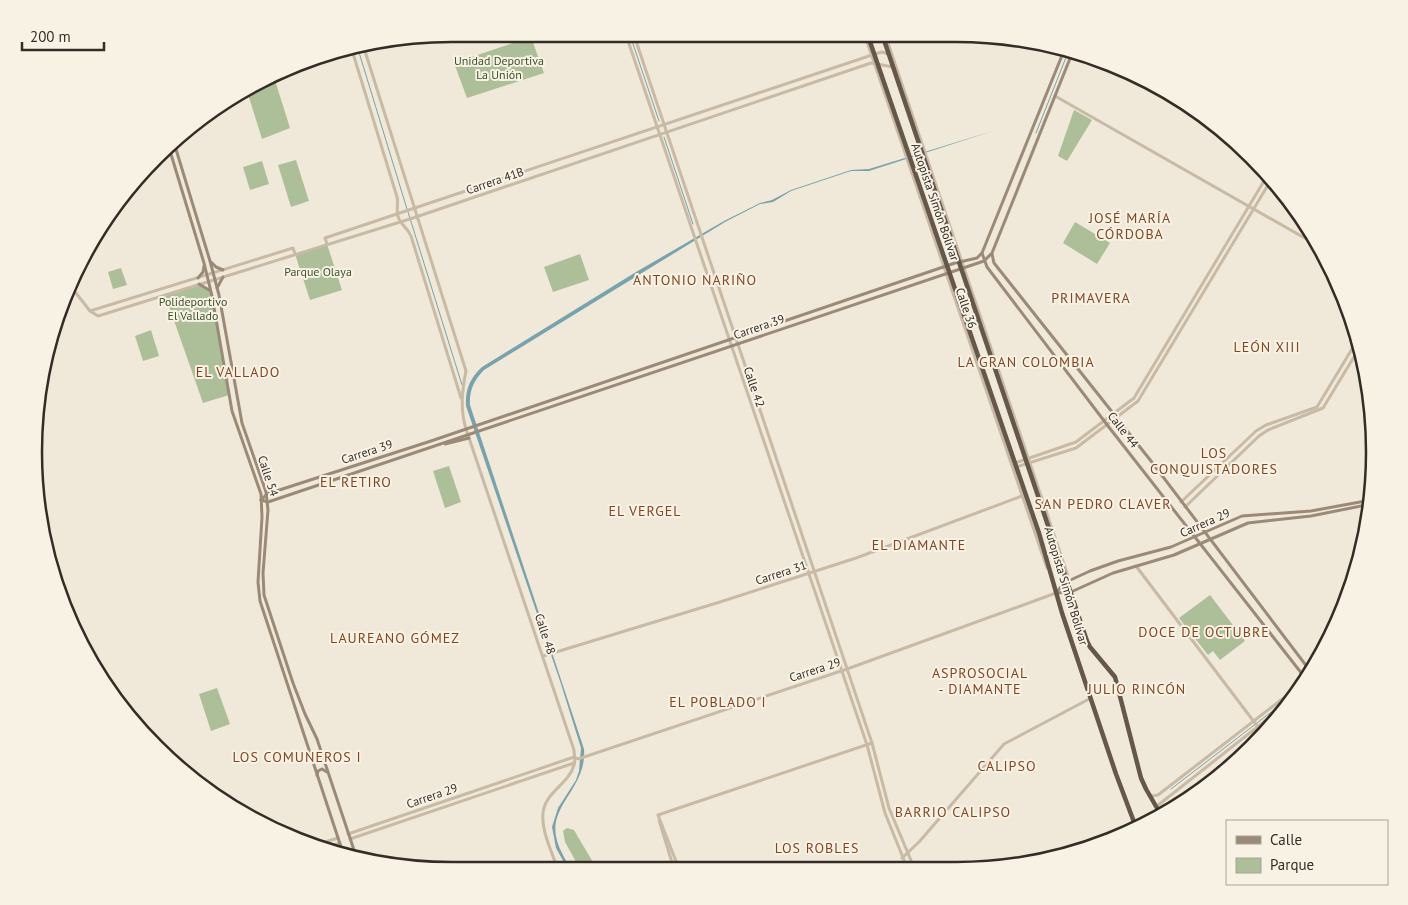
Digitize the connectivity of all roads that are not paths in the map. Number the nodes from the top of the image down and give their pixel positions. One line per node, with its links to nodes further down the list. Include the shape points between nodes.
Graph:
1 (628, 42): 16 (street, Calle 42)
2 (636, 42): 15 (street, Calle 42)
3 (869, 42): 9 (highway, Autopista Simón Bolívar)
4 (885, 42): 8 (highway, Autopista Simón Bolívar)
5 (886, 42): 13 (street)
6 (365, 52): 29 (street, Calle 48)
7 (353, 54): 30 (street, Calle 48, via 397,197)
8 (888, 54): 9 (street, Carrera 41B); 13 (highway, Autopista Simón Bolívar)
9 (873, 55): 12 (highway, Autopista Simón Bolívar); 15 (street, Carrera 41B)
10 (1062, 56): 19 (main road)
11 (1070, 59): 14 (main road, Carrera 39)
12 (876, 63): 13 (street); 17 (street, Carrera 41B); 46 (highway, Autopista Simón Bolívar)
13 (894, 67): 40 (highway, Autopista Simón Bolívar)
14 (1055, 96): 20 (main road, Carrera 39); 27 (street)
15 (664, 126): 16 (street, Carrera 41B); 17 (street, Calle 42)
16 (658, 128): 18 (street, Calle 42); 29 (street, Carrera 41B)
17 (666, 132): 18 (street, Carrera 41B); 62 (street, Calle 42)
18 (660, 134): 31 (street, Carrera 41B); 63 (street, Calle 42)
19 (1030, 135): 20 (main road, via 1034,141); 21 (main road)
20 (1038, 138): 23 (main road, Carrera 39)
21 (1026, 146): 23 (main road); 32 (main road)
22 (176, 150): 42 (main road, Calle 54)
23 (1034, 150): 34 (main road, Carrera 39)
24 (171, 155): 45 (main road, Calle 54)
25 (1264, 182): 27 (street)
26 (1267, 186): 28 (street)
27 (1249, 206): 28 (street); 69 (street, via 1134,398)
28 (1254, 209): 35 (street); 69 (street, via 1138,402)
29 (412, 210): 30 (street, Carrera 41B); 31 (street, Calle 48)
30 (397, 215): 33 (street, Calle 48); 36 (street, Carrera 41B, via 325,238)
31 (415, 217): 33 (street, Carrera 41B); 68 (street, Calle 48, via 466,371)
32 (996, 219): 34 (main road); 37 (main road)
33 (400, 222): 36 (street, Carrera 41B); 68 (street, Calle 48, via 411,236)
34 (1004, 224): 38 (main road, Carrera 39)
35 (1304, 238)
36 (327, 244): 39 (street, Carrera 41B)
37 (982, 253): 41 (main road, Carrera 39); 43 (main road)
38 (992, 253): 43 (main road, Carrera 39); 69 (main road, Calle 44, via 994,263)
39 (295, 254): 48 (street, via 293,248); 52 (street, Carrera 41B)
40 (958, 254): 41 (street); 44 (highway, Autopista Simón Bolívar)
41 (970, 259): 44 (main road, Carrera 39)
42 (210, 261): 48 (main road); 50 (main road, Calle 54)
43 (984, 261): 47 (main road, Carrera 39); 70 (main road, Calle 44)
44 (960, 262): 46 (main road, Carrera 39); 47 (highway, Autopista Simón Bolívar)
45 (204, 263): 51 (main road, Calle 54); 53 (main road)
46 (945, 267): 49 (highway, Autopista Simón Bolívar); 62 (main road, Carrera 39)
47 (962, 268): 49 (main road, Carrera 39); 72 (highway, Autopista Simón Bolívar); 74 (street, Calle 36)
48 (223, 270): 50 (street)
49 (947, 272): 64 (main road, Carrera 39); 83 (highway, Autopista Simón Bolívar)
50 (213, 273): 51 (street); 54 (main road, Calle 54)
51 (207, 275): 53 (street); 55 (main road, Calle 54)
52 (223, 277): 54 (street, Carrera 41B); 57 (main road)
53 (198, 278): 61 (street)
54 (215, 279): 55 (street, Carrera 41B); 57 (main road, Calle 54)
55 (208, 281): 56 (street, Carrera 41B); 59 (main road, Calle 54)
56 (199, 284): 59 (main road); 61 (street, Carrera 41B, via 98,316)
57 (217, 289): 60 (main road, Calle 54)
58 (76, 293): 61 (street)
59 (211, 294): 60 (main road); 94 (main road, Calle 54, via 232,411)
60 (219, 295): 89 (main road, Calle 54, via 242,423)
61 (90, 311)
62 (736, 338): 63 (main road, Carrera 39); 64 (street, Calle 42)
63 (729, 340): 65 (street, Calle 42); 73 (main road, Carrera 39)
64 (738, 343): 65 (main road, Carrera 39); 109 (street, Calle 42)
65 (731, 345): 77 (main road, Carrera 39); 110 (street, Calle 42)
66 (1352, 348): 71 (street, via 1317,407)
67 (1354, 356): 75 (street, Carrera 29, via 1323,408)
68 (462, 398): 73 (street, Calle 48)
69 (1114, 416): 70 (street); 97 (main road, Calle 44)
70 (1106, 423): 81 (street, via 1076,442); 105 (main road, Calle 44)
71 (1266, 425): 75 (street); 76 (street)
72 (1014, 426): 74 (highway); 81 (highway, Autopista Simón Bolívar)
73 (467, 429): 77 (street, Calle 48); 79 (main road, Carrera 39)
74 (1019, 429): 81 (street, Calle 36)
75 (1268, 430): 78 (street, Carrera 29)
76 (1256, 431): 78 (street); 93 (street)
77 (469, 436): 82 (main road, Carrera 39); 114 (street, Calle 48)
78 (1260, 436): 98 (street, Carrera 29)
79 (383, 457): 80 (main road, Carrera 39); 82 (main road, via 381,462)
80 (374, 460): 84 (main road, via 378,463); 85 (main road, Carrera 39)
81 (1028, 460): 83 (street); 111 (highway, Autopista Simón Bolívar, via 1060,565)
82 (385, 463): 84 (main road, Carrera 39)
83 (1014, 465): 92 (street); 103 (highway, Autopista Simón Bolívar)
84 (375, 466): 87 (main road, Carrera 39)
85 (324, 476): 86 (main road, Carrera 39); 87 (main road, via 322,480)
86 (313, 479): 88 (main road, via 317,482); 90 (main road, Carrera 39)
87 (326, 483): 88 (main road, Carrera 39)
88 (315, 486): 95 (main road, Carrera 39)
89 (265, 487): 90 (main road); 91 (main road, Calle 54)
90 (274, 492): 91 (main road, Carrera 39)
91 (266, 494): 94 (main road); 96 (main road, Calle 54)
92 (1022, 496): 103 (street); 109 (street, Carrera 31)
93 (1186, 498): 97 (street); 98 (street)
94 (262, 500): 96 (main road); 127 (main road, Calle 54, via 259,593)
95 (275, 500): 96 (main road, Carrera 39); 102 (main road)
96 (268, 502): 102 (main road, Calle 54)
97 (1181, 502): 100 (main road, Calle 44)
98 (1190, 502): 100 (street, Carrera 29)
99 (1362, 502): 104 (main road, Carrera 29, via 1311,511 1243,516)
100 (1185, 506): 104 (main road, Calle 44)
101 (1362, 506): 106 (main road, Carrera 29, via 1311,516 1255,521)
102 (268, 510): 126 (main road, Calle 54, via 264,595)
103 (1031, 515): 113 (highway, Autopista Simón Bolívar, via 1051,568)
104 (1204, 532): 105 (main road, Carrera 29); 106 (main road, Calle 44)
105 (1196, 536): 107 (main road, Calle 44); 111 (main road, Carrera 29)
106 (1210, 541): 107 (main road, Carrera 29); 115 (main road, Calle 44)
107 (1202, 544): 108 (main road, Carrera 29); 118 (main road, Calle 44)
108 (1136, 566): 112 (main road, Carrera 29); 122 (street)
109 (815, 571): 110 (street, Carrera 31); 116 (street, Calle 42)
110 (808, 573): 114 (street, Carrera 31); 117 (street, Calle 42)
111 (1068, 581): 112 (highway, Autopista Simón Bolívar); 113 (main road, Carrera 29)
112 (1071, 592): 113 (main road, Carrera 29); 132 (highway, Autopista Simón Bolívar, via 1090,647 1117,683)
113 (1056, 593): 116 (street, Carrera 29); 119 (highway, Autopista Simón Bolívar)
114 (544, 655): 128 (street, Calle 48)
115 (1306, 665)
116 (847, 669): 117 (street, Carrera 29); 124 (street, Calle 42)
117 (841, 671): 125 (street, Calle 42); 128 (street, Carrera 29)
118 (1301, 673)
119 (1091, 698): 136 (highway, Autopista Simón Bolívar); 143 (street, via 1004,744)
120 (1284, 698): 122 (street)
121 (1268, 719): 123 (street)
122 (1254, 721): 123 (street); 132 (street, via 1158,795)
123 (1258, 726): 133 (street)
124 (872, 743): 125 (street); 143 (street, Calle 42, via 889,808)
125 (866, 745): 135 (street); 144 (street, Calle 42, via 885,813)
126 (322, 754): 127 (main road, via 319,762); 130 (main road, Calle 54)
127 (311, 758): 131 (main road, Calle 54)
128 (577, 758): 129 (street); 137 (street, Carrera 29)
129 (575, 763): 137 (street, Carrera 29); 145 (street, via 547,799 544,808 544,826)
130 (327, 772): 131 (main road, via 322,769); 137 (main road, Calle 54)
131 (317, 776): 138 (main road, Calle 54)
132 (1148, 793): 133 (highway, Autopista Simón Bolívar)
133 (1156, 806): 134 (highway, Autopista Simón Bolívar)
134 (1158, 809)
135 (658, 817): 146 (street); 147 (street)
136 (1134, 821)
137 (349, 836): 142 (main road, Calle 54)
138 (339, 841): 139 (street); 140 (street); 141 (main road, Calle 54)
139 (327, 843)
140 (332, 844)
141 (341, 847)
142 (354, 851)
143 (908, 854): 144 (street); 149 (street, Calle 42)
144 (902, 858): 148 (street, Calle 42)
145 (556, 862)
146 (672, 862)
147 (675, 862)
148 (904, 862)
149 (912, 862)

